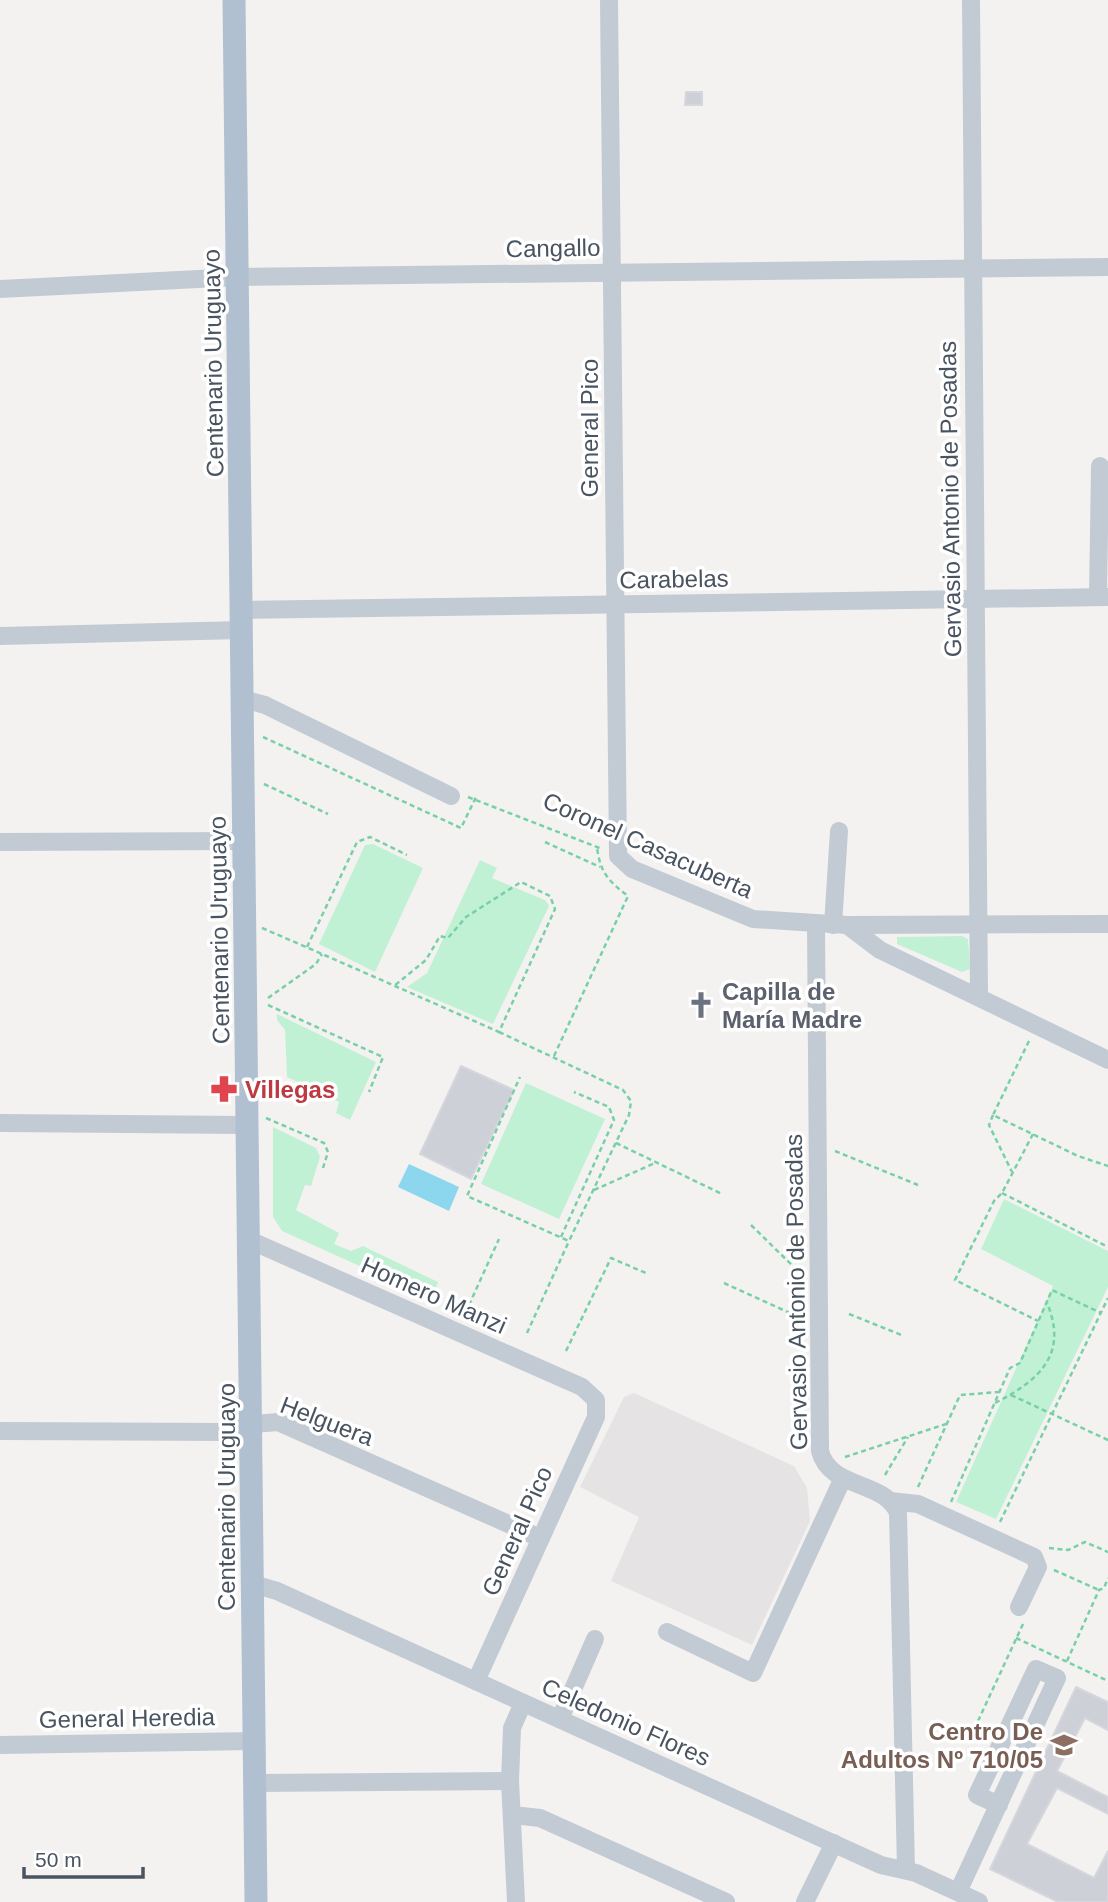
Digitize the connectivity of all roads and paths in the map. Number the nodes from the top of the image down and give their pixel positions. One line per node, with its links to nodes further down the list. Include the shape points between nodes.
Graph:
1 (234, 0): 7 (main road, Centenario Uruguayo)
2 (609, 0): 6 (street, General Pico)
3 (971, 0): 5 (street, Gervasio Antonio de Posadas)
4 (1108, 267): 5 (street, Cangallo)
5 (972, 269): 6 (street, Cangallo); 10 (street, Gervasio Antonio de Posadas)
6 (612, 272): 7 (street, Cangallo); 12 (street, General Pico)
7 (238, 278): 8 (street, Cangallo); 13 (main road, Centenario Uruguayo)
8 (0, 289)
9 (1100, 466): 11 (street)
10 (976, 597): 11 (street, Carabelas); 12 (street, Carabelas); 30 (street, Gervasio Antonio de Posadas)
11 (1103, 597)
12 (615, 604): 13 (street, Carabelas); 27 (street, General Pico)
13 (242, 620): 14 (street, Carabelas); 15 (main road, Centenario Uruguayo)
14 (0, 636)
15 (243, 699): 18 (street, via 265,705); 22 (main road, Centenario Uruguayo)
16 (263, 737): 19 (path, via 461,828)
17 (264, 784): 20 (path)
18 (451, 796): 19 (path, Coronel Casacuberta)
19 (476, 797): 25 (path, Coronel Casacuberta)
20 (328, 814)
21 (839, 831): 32 (street, Gervasio Antonio de Posadas)
22 (244, 841): 23 (street); 29 (main road, Centenario Uruguayo)
23 (0, 842)
24 (545, 842): 28 (path)
25 (597, 846): 27 (path, Coronel Casacuberta); 28 (path)
26 (407, 855): 33 (path, via 370,837 358,842)
27 (618, 856): 32 (street, Coronel Casacuberta, via 632,869 729,912 762,921)
28 (600, 867): 41 (path, via 608,881 628,897)
29 (247, 921): 33 (path); 47 (main road, Centenario Uruguayo)
30 (980, 924): 31 (street, Coronel Casacuberta); 32 (street, Coronel Casacuberta); 36 (street, Gervasio Antonio de Posadas)
31 (1108, 924)
32 (832, 925): 36 (street); 91 (street, Gervasio Antonio de Posadas, via 820,1451 830,1471)
33 (307, 947): 34 (path)
34 (322, 954): 35 (path); 37 (path, via 316,964)
35 (394, 986): 40 (path); 40 (path, via 426,960 440,936 449,938 466,917 521,882 550,896 555,909)
36 (979, 997): 39 (street)
37 (268, 998)
38 (268, 1005): 44 (path, via 383,1057)
39 (1036, 1026): 42 (street); 46 (path)
40 (499, 1032): 41 (path)
41 (554, 1056): 50 (path, via 623,1090 631,1101)
42 (1108, 1060)
43 (520, 1077): 61 (path, via 467,1196)
44 (369, 1092)
45 (574, 1092): 61 (path, via 608,1107 614,1120)
46 (993, 1115): 49 (path); 55 (path, via 989,1125)
47 (255, 1121): 48 (street); 54 (path, via 273,1119 324,1143 328,1152); 63 (main road, Centenario Uruguayo)
48 (0, 1123)
49 (1033, 1134): 53 (path); 55 (path)
50 (615, 1143): 52 (path); 57 (path)
51 (829, 1148): 56 (path)
52 (656, 1163): 57 (path); 59 (path)
53 (1108, 1166)
54 (323, 1168)
55 (1013, 1173): 58 (path)
56 (918, 1185)
57 (594, 1190): 64 (path)
58 (1002, 1193): 65 (path); 75 (path, via 955,1280)
59 (722, 1194)
60 (751, 1225): 67 (path)
61 (561, 1237): 64 (path)
62 (499, 1239): 71 (path)
63 (249, 1240): 81 (street, Homero Manzi, via 582,1388); 84 (main road, Centenario Uruguayo)
64 (569, 1241): 76 (path)
65 (1108, 1247)
66 (648, 1274): 78 (path, via 611,1258)
67 (802, 1275)
68 (724, 1283): 74 (path)
69 (1108, 1298): 72 (path)
70 (1046, 1302): 72 (path, via 1052,1290); 75 (path); 80 (path, via 1054,1343 1038,1376)
71 (469, 1305)
72 (1101, 1313): 83 (path)
73 (849, 1314): 77 (path)
74 (803, 1319)
75 (1038, 1321): 79 (path, via 1020,1363 1010,1368)
76 (527, 1333)
77 (905, 1336)
78 (566, 1351)
79 (1000, 1391): 82 (path); 85 (path, via 960,1395)
80 (1011, 1395): 82 (path); 83 (path)
81 (596, 1400): 96 (street, General Pico, via 596,1417)
82 (995, 1403): 94 (path)
83 (1051, 1415): 88 (path); 95 (path)
84 (253, 1424): 86 (street, Helguera, via 230,1432); 96 (street, Helguera, via 278,1422); 101 (main road, Centenario Uruguayo)
85 (946, 1424): 87 (path); 92 (path)
86 (0, 1431)
87 (908, 1437): 89 (path); 90 (path)
88 (1108, 1440)
89 (845, 1457)
90 (885, 1475)
91 (843, 1478): 93 (street, Gervasio Antonio de Posadas); 104 (street, via 753,1673)
92 (917, 1490)
93 (890, 1501): 103 (street, Gervasio Antonio de Posadas, via 918,1504 1034,1557 1038,1567); 120 (street, via 900,1526)
94 (950, 1505)
95 (998, 1526)
96 (540, 1538): 108 (street, General Pico)
97 (1045, 1546): 98 (path, via 1057,1551 1085,1542)
98 (1108, 1552)
99 (1051, 1569): 102 (path)
100 (1108, 1578): 102 (path)
101 (253, 1584): 108 (street, Celedonio Flores); 113 (main road, Centenario Uruguayo)
102 (1099, 1590): 107 (path)
103 (1022, 1612): 105 (path)
104 (667, 1632)
105 (1016, 1638): 107 (path); 112 (path)
106 (595, 1639): 111 (street)
107 (1067, 1661): 109 (path)
108 (476, 1681): 110 (street, Celedonio Flores)
109 (1108, 1681)
110 (523, 1703): 111 (street, Celedonio Flores); 115 (street, via 512,1728)
111 (560, 1719): 119 (street, Celedonio Flores)
112 (978, 1721)
113 (255, 1741): 114 (street, General Heredia); 116 (main road, Centenario Uruguayo)
114 (0, 1745)
115 (510, 1781): 116 (street); 118 (street)
116 (256, 1783): 122 (main road, Centenario Uruguayo)
117 (999, 1805): 117 (street, via 1057,1678 1036,1669 977,1795); 121 (street)
118 (513, 1815): 123 (street); 124 (street, via 540,1818)
119 (834, 1843): 120 (street, Celedonio Flores, via 881,1865); 125 (street)
120 (906, 1869): 121 (street, Celedonio Flores)
121 (958, 1892): 126 (street, Celedonio Flores)
122 (256, 1902)
123 (516, 1902)
124 (726, 1902)
125 (805, 1902)
126 (979, 1902)

